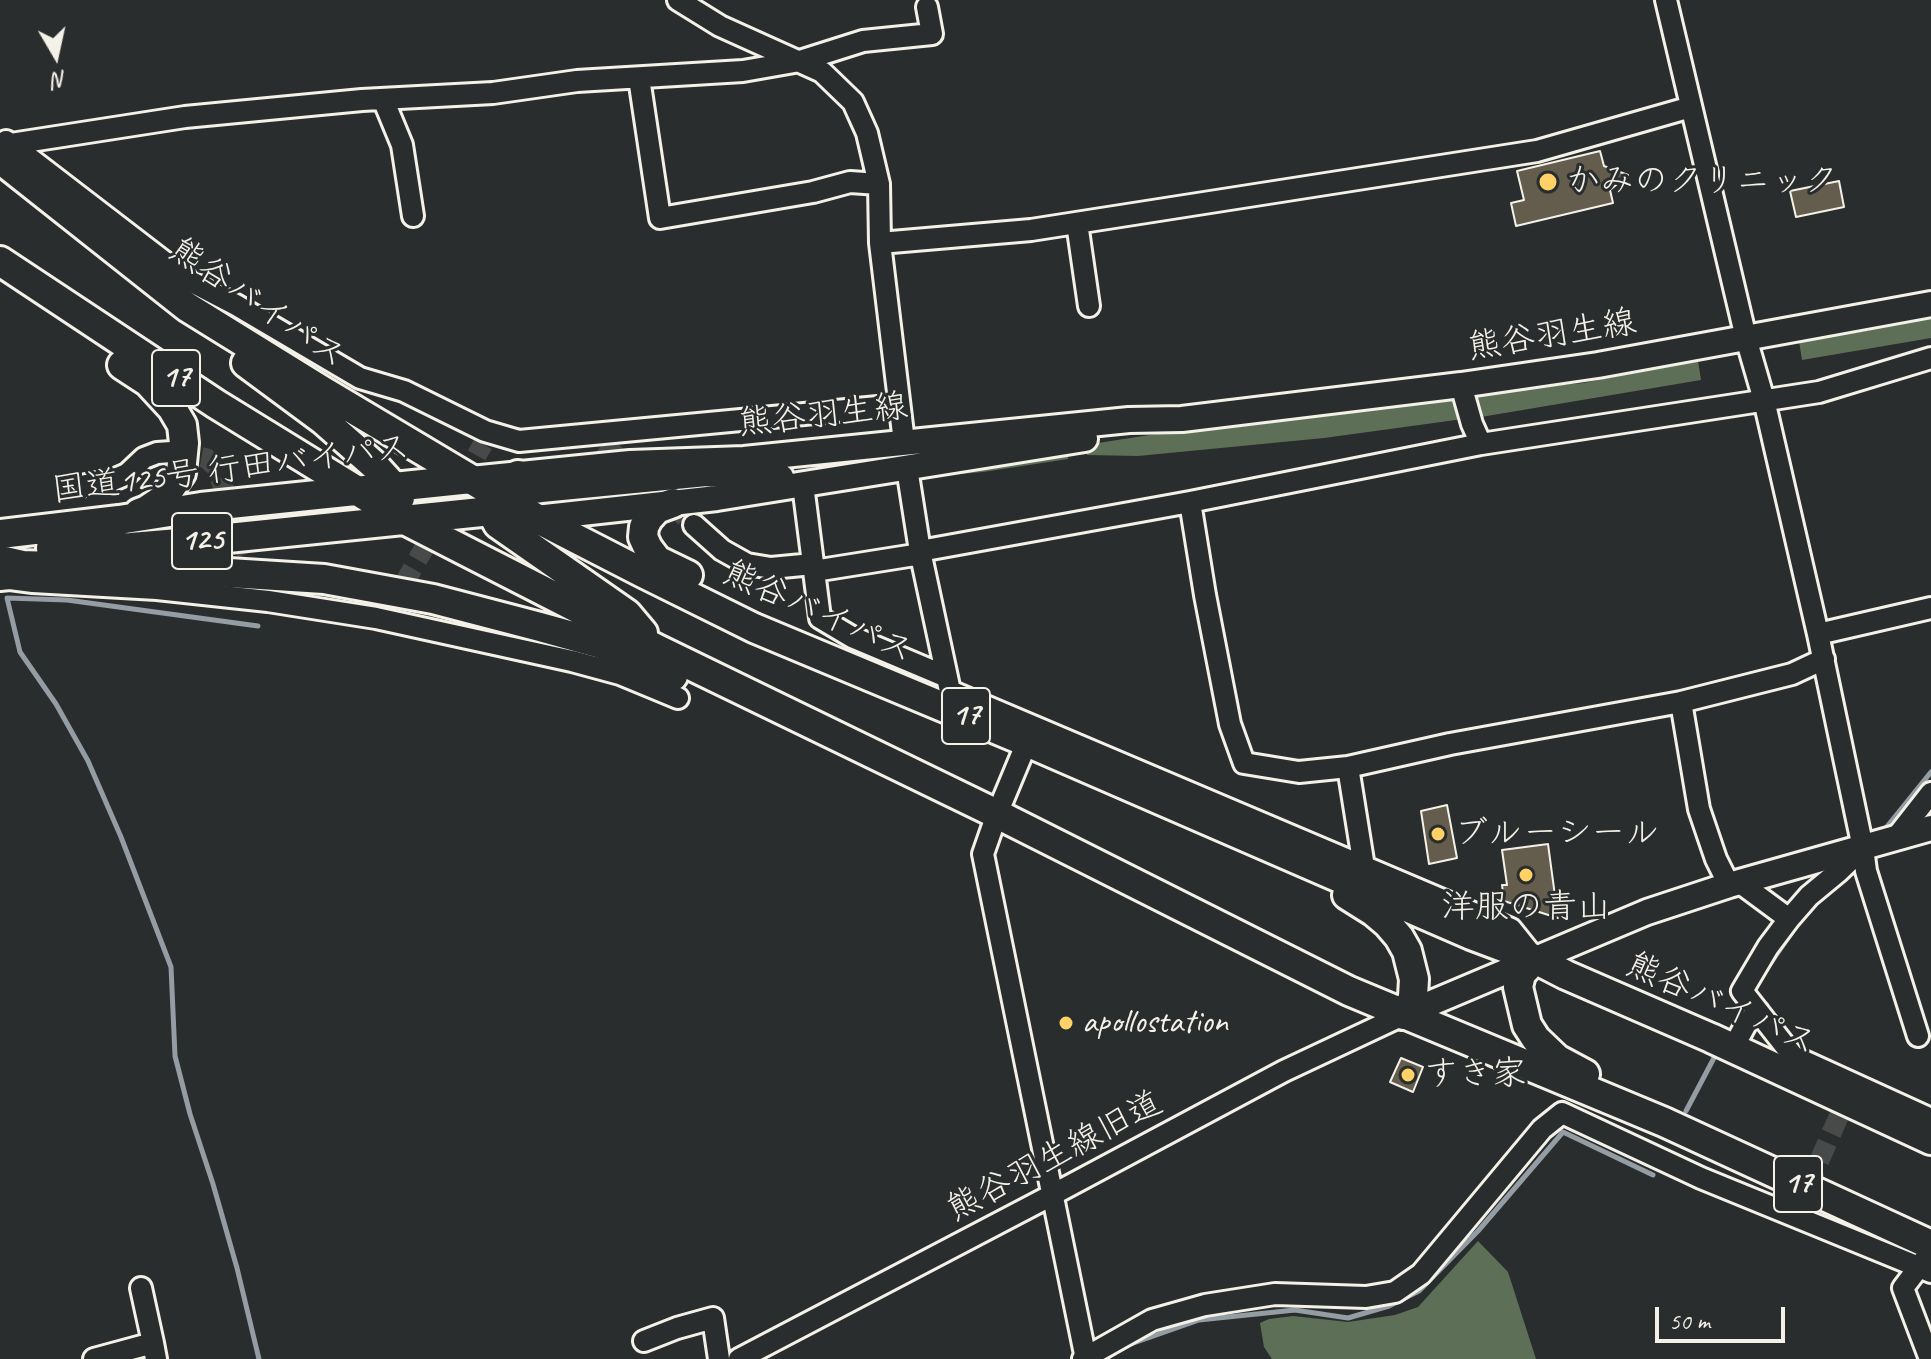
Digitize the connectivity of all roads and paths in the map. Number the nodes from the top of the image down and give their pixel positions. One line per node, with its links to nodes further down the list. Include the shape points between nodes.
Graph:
1 (678, 0): 4 (street, via 720,26)
2 (1666, 0): 7 (street)
3 (927, 7): 4 (street, via 932,34 863,41)
4 (800, 61): 5 (street); 9 (street, via 822,72 853,102)
5 (639, 78): 6 (street); 9 (street, via 660,218 850,182)
6 (383, 99): 8 (street, via 185,117); 10 (street, via 402,145)
7 (1691, 107): 11 (street, via 1537,151); 18 (street)
8 (4, 146): 17 (highway, 熊谷バイパス / 17); 22 (street, via 188,280 384,394 483,444 518,452 746,429 793,414)
9 (879, 184): 12 (street)
10 (413, 216)
11 (1077, 223): 12 (street); 16 (street)
12 (880, 243): 22 (street)
13 (0, 261): 14 (highway, 17)
14 (56, 300): 34 (highway, 17); 40 (highway, via 106,354 148,382 182,425 181,473 162,500)
15 (1931, 304): 18 (main road, 熊谷羽生線)
16 (1089, 306)
17 (187, 307): 29 (highway, 熊谷バイパス / 17); 32 (highway, via 230,351 323,420)
18 (1746, 338): 20 (main road, 熊谷羽生線); 21 (street)
19 (1931, 358): 21 (street, via 1819,392)
20 (1461, 385): 23 (main road, 熊谷羽生線); 25 (street)
21 (1764, 400): 25 (street); 50 (street)
22 (899, 405): 24 (street)
23 (1182, 419): 24 (main road, 熊谷羽生線); 27 (main road, 熊谷羽生線)
24 (904, 442): 28 (main road, 熊谷羽生線)
25 (1481, 444): 35 (street)
26 (172, 452): 33 (street, via 144,458 113,480)
27 (907, 468): 30 (main road, 熊谷羽生線); 44 (street)
28 (518, 475): 29 (main road, 熊谷羽生線); 37 (highway)
29 (471, 479): 32 (highway, 国道125号 行田バイパス / 125); 37 (highway, 熊谷バイパス / 17)
30 (839, 479): 31 (main road, 熊谷羽生線); 37 (main road, via 706,474)
31 (803, 485): 36 (main road, 熊谷羽生線); 46 (street)
32 (393, 486): 34 (highway, 国道125号 行田バイパス / 125); 39 (highway)
33 (75, 487)
34 (356, 490): 39 (highway, 17); 40 (highway, 国道125号 行田バイパス / 125)
35 (1190, 502): 44 (street); 58 (street, via 1230,724 1244,763 1299,772)
36 (673, 503): 38 (main road, 熊谷羽生線); 49 (highway, via 648,519 643,537 648,548 657,560 720,592)
37 (495, 504): 38 (highway, 国道125号 行田バイパス / 125); 39 (highway, 国道125号 行田バイパス / 125); 51 (highway, via 498,524 627,614)
38 (536, 518): 49 (highway, 熊谷バイパス / 17)
39 (403, 519): 43 (highway, 国道125号 行田バイパス / 125, via 131,547); 51 (highway, 17)
40 (119, 520): 42 (highway, 国道125号 行田バイパス / 125)
41 (694, 525): 46 (street, via 747,564)
42 (0, 534)
43 (0, 550)
44 (921, 552): 46 (street); 53 (street)
45 (0, 560): 54 (highway, via 324,579 433,599 601,644 667,675)
46 (813, 568): 53 (street, via 820,618)
47 (0, 580): 55 (street, via 157,589 376,618 620,674)
48 (1931, 608): 50 (street)
49 (754, 628): 57 (highway, 熊谷バイパス / 17)
50 (1818, 634): 52 (street)
51 (657, 649): 54 (highway, 17)
52 (1824, 659): 56 (street, via 1792,674); 64 (street)
53 (947, 677): 65 (street, via 950,691)
54 (717, 678): 60 (highway, 17)
55 (678, 698)
56 (1681, 702): 58 (street); 66 (street, via 1699,809 1716,859)
57 (1027, 742): 60 (street); 63 (highway, 熊谷バイパス / 17)
58 (1348, 767): 65 (street)
59 (1931, 793): 62 (street)
60 (997, 814): 70 (highway, 17); 76 (street, via 983,854)
61 (1931, 828): 62 (main road)
62 (1895, 839): 64 (main road)
63 (1271, 848): 68 (highway, 熊谷バイパス / 17); 70 (highway, via 1374,912 1399,937 1414,979 1413,997)
64 (1865, 860): 66 (main road); 67 (street, via 1838,872); 71 (street)
65 (1364, 867): 68 (street, via 1511,929)
66 (1734, 883): 67 (street); 68 (main road)
67 (1789, 919): 69 (street, via 1742,991)
68 (1535, 959): 70 (main road); 72 (highway, 熊谷バイパス / 17); 74 (highway, via 1521,974 1518,987 1536,1039 1557,1059)
69 (1758, 1011): 72 (street); 73 (street, via 1793,1056)
70 (1403, 1015): 74 (highway, 17); 76 (street, 熊谷羽生線旧道, via 1284,1071)
71 (1918, 1036)
72 (1733, 1048): 75 (highway, 熊谷バイパス / 17)
73 (1931, 1119)
74 (1664, 1122): 77 (highway, 17)
75 (1931, 1140)
76 (1052, 1195): 81 (street); 84 (street, 熊谷羽生線旧道)
77 (1928, 1259): 81 (street, via 1701,1178 1562,1113 1542,1129 1421,1274 1395,1292 1366,1297 1275,1294 1205,1305 1152,1320); 85 (street, via 1903,1288)
78 (141, 1288): 80 (street)
79 (644, 1341): 83 (street, via 713,1318)
80 (154, 1351): 82 (street)
81 (1085, 1358)
82 (94, 1359)
83 (719, 1359)
84 (739, 1359)
85 (1930, 1359)

